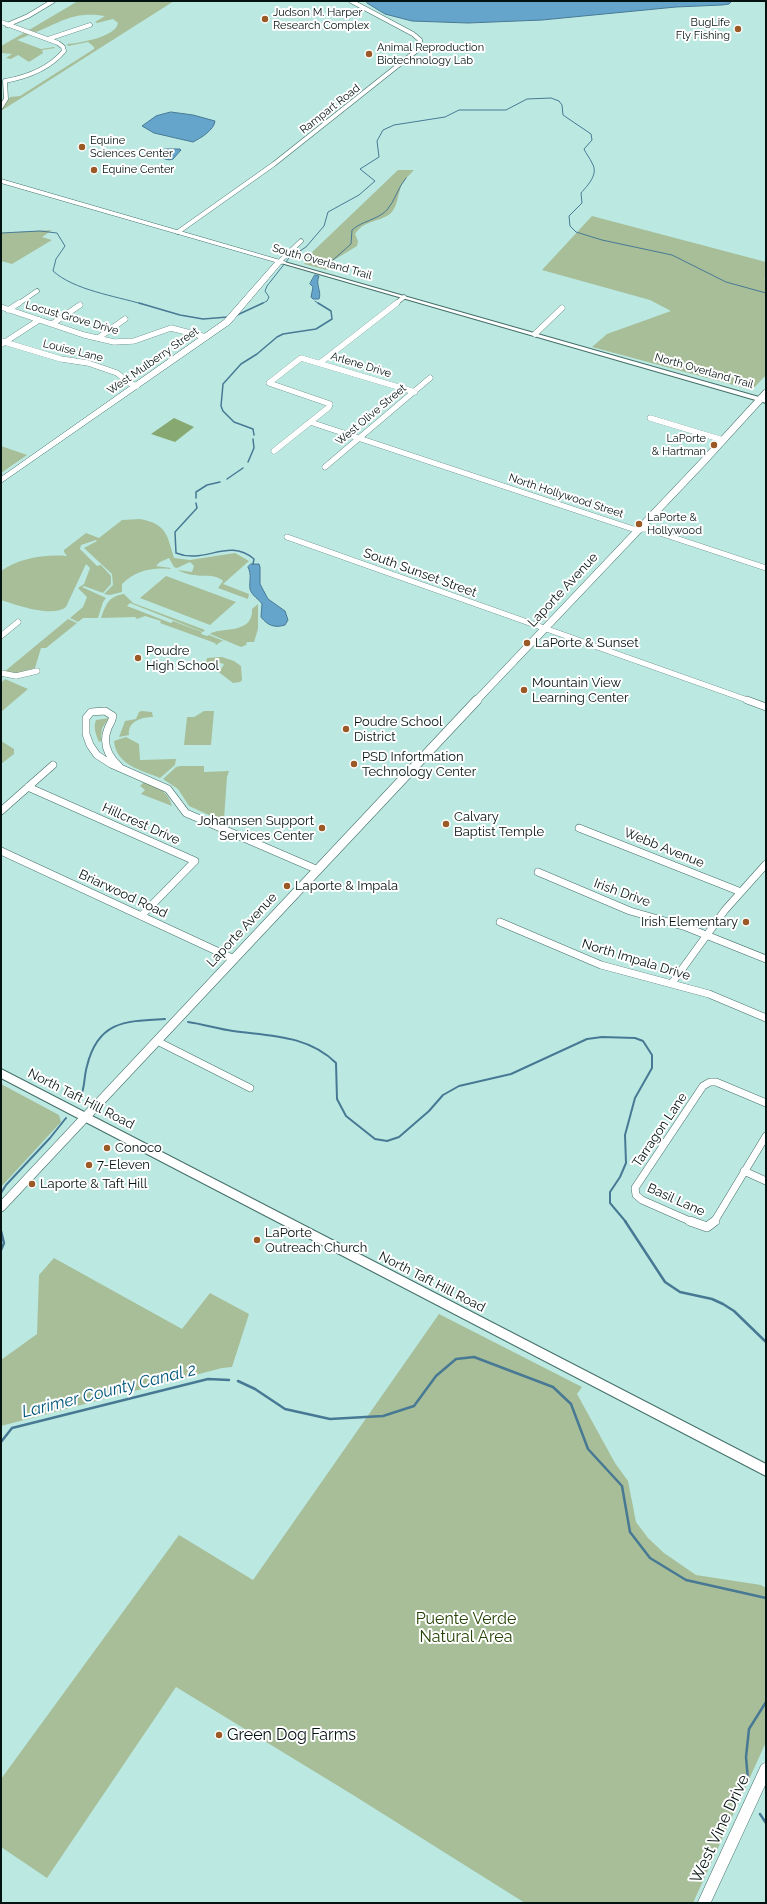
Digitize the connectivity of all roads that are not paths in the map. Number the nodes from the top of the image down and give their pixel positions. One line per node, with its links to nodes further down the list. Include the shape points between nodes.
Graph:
1 (53, 1): 4 (street)
2 (351, 1): 13 (street, Rampart Road, via 412,34 420,40 420,48 280,160)
3 (31, 8): 4 (street)
4 (39, 9): 6 (street)
5 (1, 22): 6 (street)
6 (7, 24): 8 (street); 9 (street)
7 (90, 25): 9 (street)
8 (1, 27)
9 (48, 39): 10 (street, via 63,47 64,51 60,56 31,74)
10 (3, 81): 11 (street, via 6,99)
11 (1, 107)
12 (1, 181): 13 (main road, South Overland Trail)
13 (178, 232): 15 (main road, South Overland Trail)
14 (301, 241): 15 (street, West Mulberry Street)
15 (284, 262): 17 (main road, South Overland Trail); 26 (main road, West Mulberry Street, via 234,315)
16 (37, 291): 21 (street)
17 (404, 297): 25 (main road, South Overland Trail); 29 (street)
18 (80, 305): 24 (street)
19 (1, 307): 21 (street, Locust Grove Drive)
20 (562, 308): 25 (street)
21 (8, 310): 23 (street, Locust Grove Drive)
22 (125, 319): 27 (street)
23 (39, 320): 24 (street, Locust Grove Drive); 28 (street)
24 (52, 324): 27 (street, Locust Grove Drive)
25 (535, 334): 30 (main road, South Overland Trail)
26 (206, 337): 27 (street, Locust Grove Drive, via 174,328 128,342); 32 (main road, West Mulberry Street)
27 (98, 338)
28 (2, 343): 32 (street, Louise Lane, via 61,359 88,363 117,373)
29 (320, 363): 33 (street, Arlene Drive); 37 (street, Arlene Drive, via 301,358 269,383 330,404)
30 (636, 363): 35 (main road, North Overland Trail)
31 (430, 378): 33 (street, West Olive Street)
32 (137, 386): 42 (main road, West Mulberry Street)
33 (415, 392): 38 (street, West Olive Street)
34 (766, 393): 35 (street, Laporte Avenue)
35 (763, 400): 39 (street, Laporte Avenue)
36 (650, 418): 39 (street)
37 (310, 422): 38 (street, North Hollywood Street); 40 (street)
38 (359, 438): 41 (street, West Olive Street); 43 (street, North Hollywood Street)
39 (723, 440): 43 (street, Laporte Avenue)
40 (274, 451)
41 (325, 467)
42 (1, 481)
43 (639, 530): 45 (street, North Hollywood Street, via 648,529); 47 (street, Laporte Avenue)
44 (287, 537): 47 (street, South Sunset Street)
45 (766, 568)
46 (18, 622): 48 (street)
47 (546, 629): 51 (street, South Sunset Street); 59 (street, Laporte Avenue)
48 (1, 636)
49 (38, 671): 50 (street, via 16,676)
50 (1, 673)
51 (766, 707)
52 (53, 765): 54 (street)
53 (119, 766): 53 (street, via 110,758 105,746 107,730 113,716 105,711 91,712 85,724 90,745 104,760); 59 (street, via 168,789 186,813)
54 (28, 787): 55 (street); 62 (street, Hillcrest Drive, via 196,861)
55 (1, 811)
56 (579, 828): 61 (street, Webb Avenue)
57 (1, 851): 62 (street, Briarwood Road)
58 (766, 864): 61 (street)
59 (318, 870): 65 (street, Laporte Avenue)
60 (538, 872): 64 (street, Irish Drive, via 630,911 675,923)
61 (741, 892): 64 (street)
62 (141, 916): 65 (street, Briarwood Road)
63 (500, 922): 67 (street, North Impala Drive, via 601,964)
64 (706, 935): 66 (street, Irish Drive); 67 (street)
65 (234, 959): 69 (street, Laporte Avenue)
66 (766, 959)
67 (672, 983): 68 (street, North Impala Drive, via 709,994)
68 (766, 1018)
69 (157, 1041): 71 (street); 73 (street, Laporte Avenue)
70 (1, 1073): 73 (main road, North Taft Hill Road)
71 (250, 1088)
72 (766, 1103): 77 (street, Tarragon Lane, via 724,1084 710,1082 703,1086 635,1188)
73 (86, 1117): 78 (street, Laporte Avenue); 79 (main road, North Taft Hill Road)
74 (766, 1136): 75 (street)
75 (744, 1171): 76 (street); 77 (street, Basil Lane, via 715,1221 707,1227 642,1200)
76 (766, 1181)
77 (636, 1195)
78 (1, 1207)
79 (766, 1470)
80 (766, 1769): 81 (street, West Vine Drive)
81 (704, 1903)

